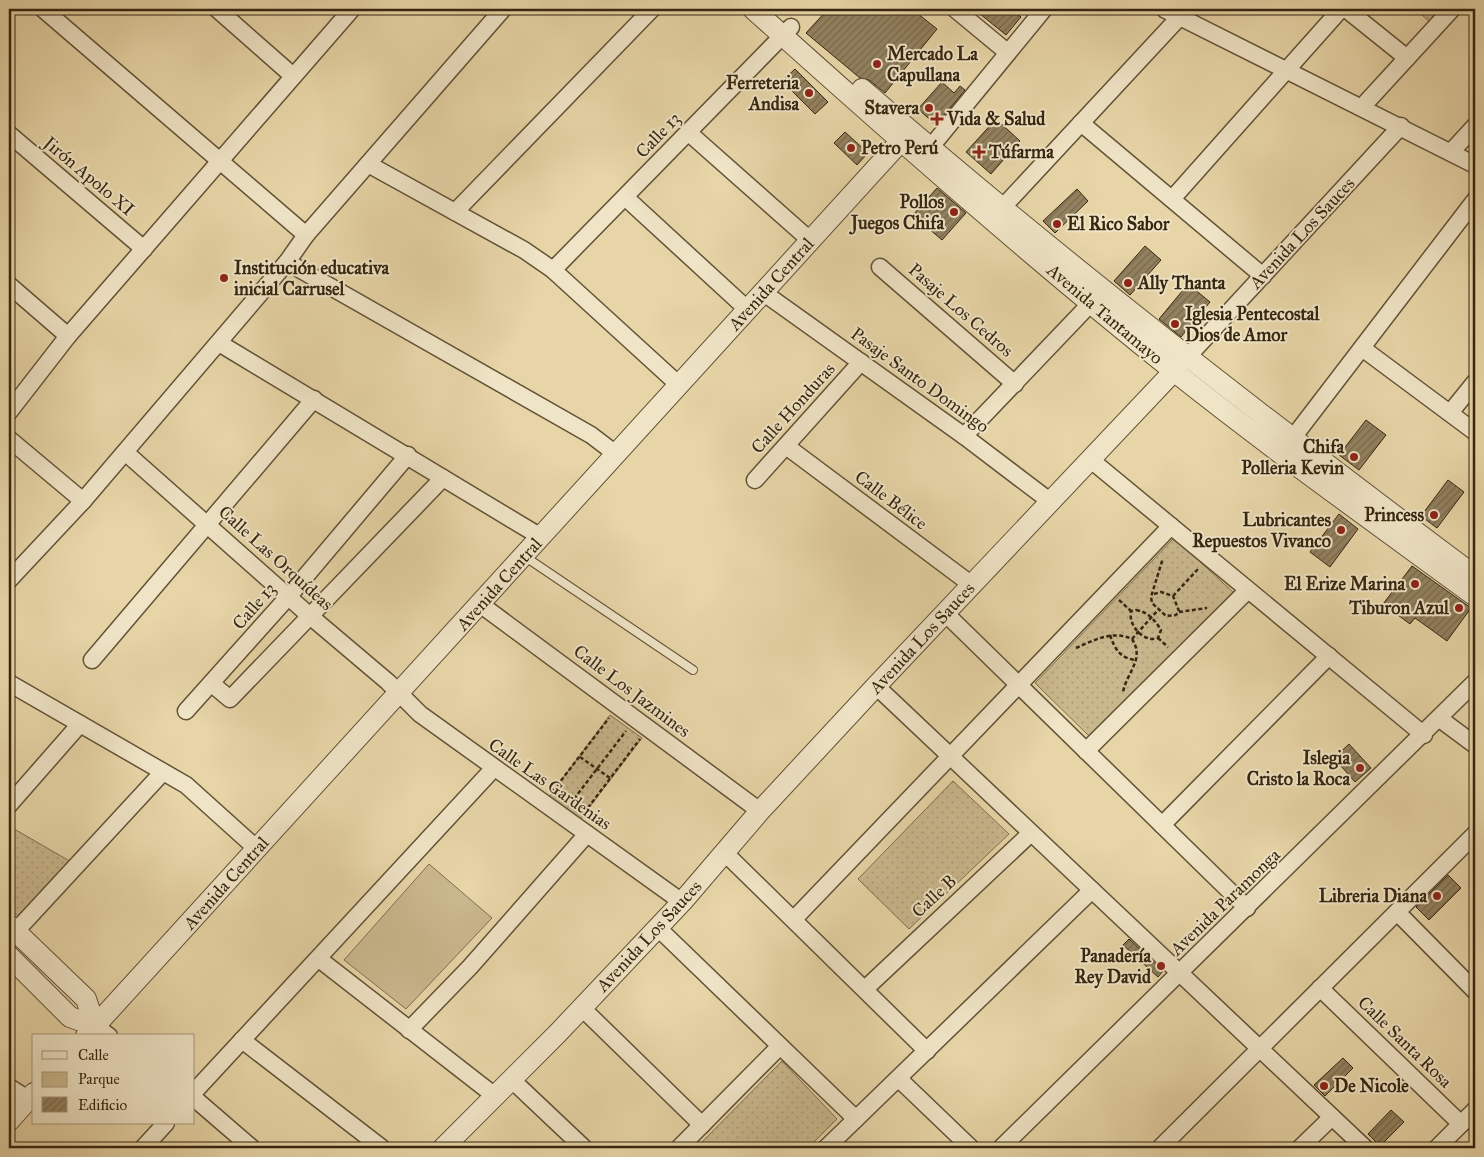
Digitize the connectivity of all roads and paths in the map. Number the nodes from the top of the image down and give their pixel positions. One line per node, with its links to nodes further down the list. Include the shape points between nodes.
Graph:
1 (217, 9): 19 (street)
2 (352, 9): 19 (street)
3 (503, 9): 30 (street)
4 (652, 9): 36 (street)
5 (753, 9): 15 (street, Avenida Tantamayo)
6 (770, 9): 15 (street, Avenida Tantamayo)
7 (955, 9): 16 (street)
8 (1044, 9): 16 (street)
9 (1164, 9): 14 (street)
10 (1340, 9): 18 (street)
11 (1346, 9): 17 (street)
12 (1452, 9): 17 (street)
13 (54, 12): 29 (street)
14 (1183, 13): 18 (street); 21 (street)
15 (787, 32): 24 (street, Calle 13); 26 (street, Avenida Tantamayo)
16 (1007, 52): 27 (street)
17 (1407, 58): 20 (street)
18 (1285, 71): 20 (street); 33 (street)
19 (293, 76): 29 (street)
20 (1362, 107): 22 (street)
21 (1081, 123): 33 (street); 35 (street)
22 (1401, 126): 28 (street); 43 (street, Avenida Los Sauces)
23 (1475, 126): 28 (street)
24 (689, 132): 32 (street, Calle 13); 38 (street)
25 (9, 134): 39 (street, Jirón Apolo XI)
26 (906, 137): 27 (street, Avenida Tantamayo); 38 (street, Avenida Central); 46 (street, Avenida Tantamayo)
27 (930, 148): 35 (street, Avenida Tantamayo)
28 (1451, 152): 31 (street)
29 (219, 162): 37 (street); 39 (street)
30 (368, 164): 36 (street); 37 (street)
31 (1475, 165)
32 (625, 197): 42 (street, Calle 13); 47 (street)
33 (1172, 199): 43 (street)
34 (1475, 200): 50 (street)
35 (1003, 207): 52 (street, Avenida Tantamayo)
36 (455, 212): 42 (street)
37 (306, 235): 40 (street)
38 (811, 241): 45 (street, Avenida Central)
39 (144, 249): 48 (street)
40 (287, 262): 49 (street); 65 (street, via 591,435)
41 (880, 267): 54 (street, Pasaje Los Cedros)
42 (553, 270): 55 (street)
43 (1263, 276): 52 (street, Avenida Los Sauces)
44 (9, 285): 48 (street)
45 (764, 293): 47 (street, Avenida Central); 51 (street, Pasaje Santo Domingo)
46 (1092, 302): 52 (street, Avenida Tantamayo); 54 (street)
47 (748, 310): 55 (street, Avenida Central)
48 (68, 336): 57 (street)
49 (219, 343): 56 (street); 64 (street)
50 (1362, 348): 58 (street); 62 (street)
51 (861, 362): 60 (street, Pasaje Santo Domingo); 63 (street, Calle Honduras)
52 (1181, 364): 62 (street, Avenida Tantamayo); 67 (street, Avenida Los Sauces); 84 (street, Avenida Tantamayo, via 1280,454)
53 (1475, 382): 58 (street)
54 (1015, 384): 60 (street)
55 (679, 385): 65 (street, Avenida Central)
56 (314, 399): 66 (street); 72 (street)
57 (9, 412)
58 (1450, 413): 59 (street)
59 (1475, 432)
60 (964, 436): 71 (street, Pasaje Santo Domingo)
61 (9, 439): 70 (street)
62 (1292, 439): 78 (street, Avenida Tantamayo)
63 (786, 446): 69 (street, Calle Honduras); 80 (street, Calle Bélice)
64 (125, 452): 70 (street); 72 (street, Calle Las Orquídeas)
65 (616, 454): 74 (street, Avenida Central)
66 (408, 455): 68 (street); 85 (street, Calle 13)
67 (1091, 460): 71 (street, Avenida Los Sauces); 73 (street)
68 (444, 478): 74 (street); 93 (street)
69 (755, 480)
70 (83, 501): 79 (street)
71 (1051, 502): 80 (street, Avenida Los Sauces)
72 (208, 524): 85 (street, Calle Las Orquídeas); 102 (street)
73 (1171, 526): 81 (street); 108 (street)
74 (541, 537): 76 (street, Avenida Central)
75 (1165, 549): 82 (path)
76 (524, 556): 86 (street, Avenida Central); 104 (lane)
77 (1201, 565): 83 (path)
78 (1475, 576)
79 (9, 580)
80 (972, 585): 92 (street, Avenida Los Sauces)
81 (1248, 590): 101 (street); 120 (street)
82 (1154, 594): 83 (path, via 1162,592); 89 (path, via 1152,603)
83 (1173, 596): 91 (path)
84 (1475, 596)
85 (288, 597): 93 (street, Calle Las Orquídeas); 107 (street, Calle 13)
86 (480, 604): 110 (street, Avenida Central); 130 (street, Calle Los Jazmines)
87 (1112, 605): 90 (path, via 1118,599)
88 (1208, 608): 91 (path)
89 (1158, 610): 91 (path, via 1172,617); 94 (path)
90 (1131, 611): 94 (path, via 1142,611); 95 (path, via 1131,620)
91 (1179, 612)
92 (945, 614): 108 (street); 109 (street, Avenida Los Sauces)
93 (310, 616): 107 (street, via 230,699); 110 (street, Calle Las Orquídeas)
94 (1151, 617): 95 (path); 97 (path, via 1161,630)
95 (1139, 632): 97 (path, via 1150,640); 98 (path)
96 (1110, 635): 98 (path, via 1119,634); 99 (path, via 1072,648); 103 (path, via 1118,652 1130,660)
97 (1158, 638): 100 (path)
98 (1132, 639): 103 (path, via 1138,652)
99 (1079, 640)
100 (1172, 651)
101 (1329, 656): 117 (street); 132 (street)
102 (92, 660)
103 (1137, 660): 111 (path)
104 (694, 670)
105 (1475, 682): 114 (street, Avenida Paramonga)
106 (9, 683): 115 (street)
107 (212, 684): 112 (street, Calle 13)
108 (1018, 685): 120 (street); 121 (street)
109 (876, 686): 121 (street); 130 (street, Avenida Los Sauces)
110 (398, 694): 123 (street, Calle Las Gardenias); 136 (street, Avenida Central)
111 (1122, 696)
112 (186, 712)
113 (610, 717): 122 (path)
114 (1440, 719): 117 (street, Avenida Paramonga); 119 (street)
115 (80, 724): 125 (street); 128 (street)
116 (627, 730): 124 (path)
117 (1424, 735): 140 (street, Avenida Paramonga)
118 (640, 739): 126 (path)
119 (1475, 745)
120 (1086, 751): 132 (street)
121 (950, 756): 133 (street); 142 (street)
122 (580, 757): 124 (path); 127 (path)
123 (494, 768): 134 (street, Calle Las Gardenias); 146 (street)
124 (596, 769): 126 (path); 129 (path)
125 (163, 772): 136 (street, via 186,785); 143 (street)
126 (610, 778): 131 (path)
127 (550, 796)
128 (9, 805)
129 (566, 808)
130 (760, 811): 137 (street, Avenida Los Sauces)
131 (580, 818)
132 (1162, 825): 140 (street)
133 (1031, 832): 138 (street); 149 (street, Calle B)
134 (587, 834): 139 (street, Calle Las Gardenias); 152 (street, via 470,967)
135 (1475, 834): 141 (street)
136 (257, 849): 153 (street, Avenida Central)
137 (724, 853): 139 (street, Avenida Los Sauces); 142 (street)
138 (1092, 890): 147 (street); 157 (street)
139 (682, 902): 144 (street, Avenida Los Sauces)
140 (1247, 908): 147 (street, Avenida Paramonga)
141 (1396, 912): 148 (street); 150 (street)
142 (794, 919): 149 (street)
143 (12, 928): 153 (street, via 86,998)
144 (658, 928): 151 (street, Avenida Los Sauces); 155 (street)
145 (9, 956): 153 (street, via 70,1017)
146 (319, 959): 152 (street); 154 (street)
147 (1180, 973): 156 (street); 180 (street, Avenida Paramonga)
148 (1320, 988): 156 (street); 170 (street, Calle Santa Rosa)
149 (865, 989): 157 (street)
150 (1475, 991)
151 (582, 1008): 159 (street, Avenida Los Sauces); 171 (street)
152 (409, 1030): 163 (street)
153 (97, 1032)
154 (242, 1040): 161 (street); 174 (street)
155 (780, 1046): 167 (street); 171 (street)
156 (1260, 1049): 166 (street); 181 (street)
157 (927, 1051): 158 (street)
158 (899, 1078): 167 (street); 179 (street)
159 (511, 1079): 163 (street, Avenida Los Sauces); 176 (street)
160 (9, 1087): 162 (street)
161 (195, 1091)
162 (31, 1096): 168 (street)
163 (495, 1096): 175 (street, Avenida Los Sauces)
164 (195, 1099): 173 (street)
165 (1475, 1110): 170 (street)
166 (1332, 1117): 182 (street); 183 (street)
167 (856, 1119): 178 (street)
168 (9, 1121)
169 (165, 1124): 172 (street)
170 (1461, 1124): 184 (street)
171 (702, 1125): 177 (street)
172 (143, 1148)
173 (252, 1148)
174 (382, 1148)
175 (443, 1148)
176 (584, 1148)
177 (679, 1148)
178 (826, 1148)
179 (971, 1148)
180 (1001, 1148)
181 (1160, 1148)
182 (1300, 1148)
183 (1365, 1148)
184 (1437, 1148)

